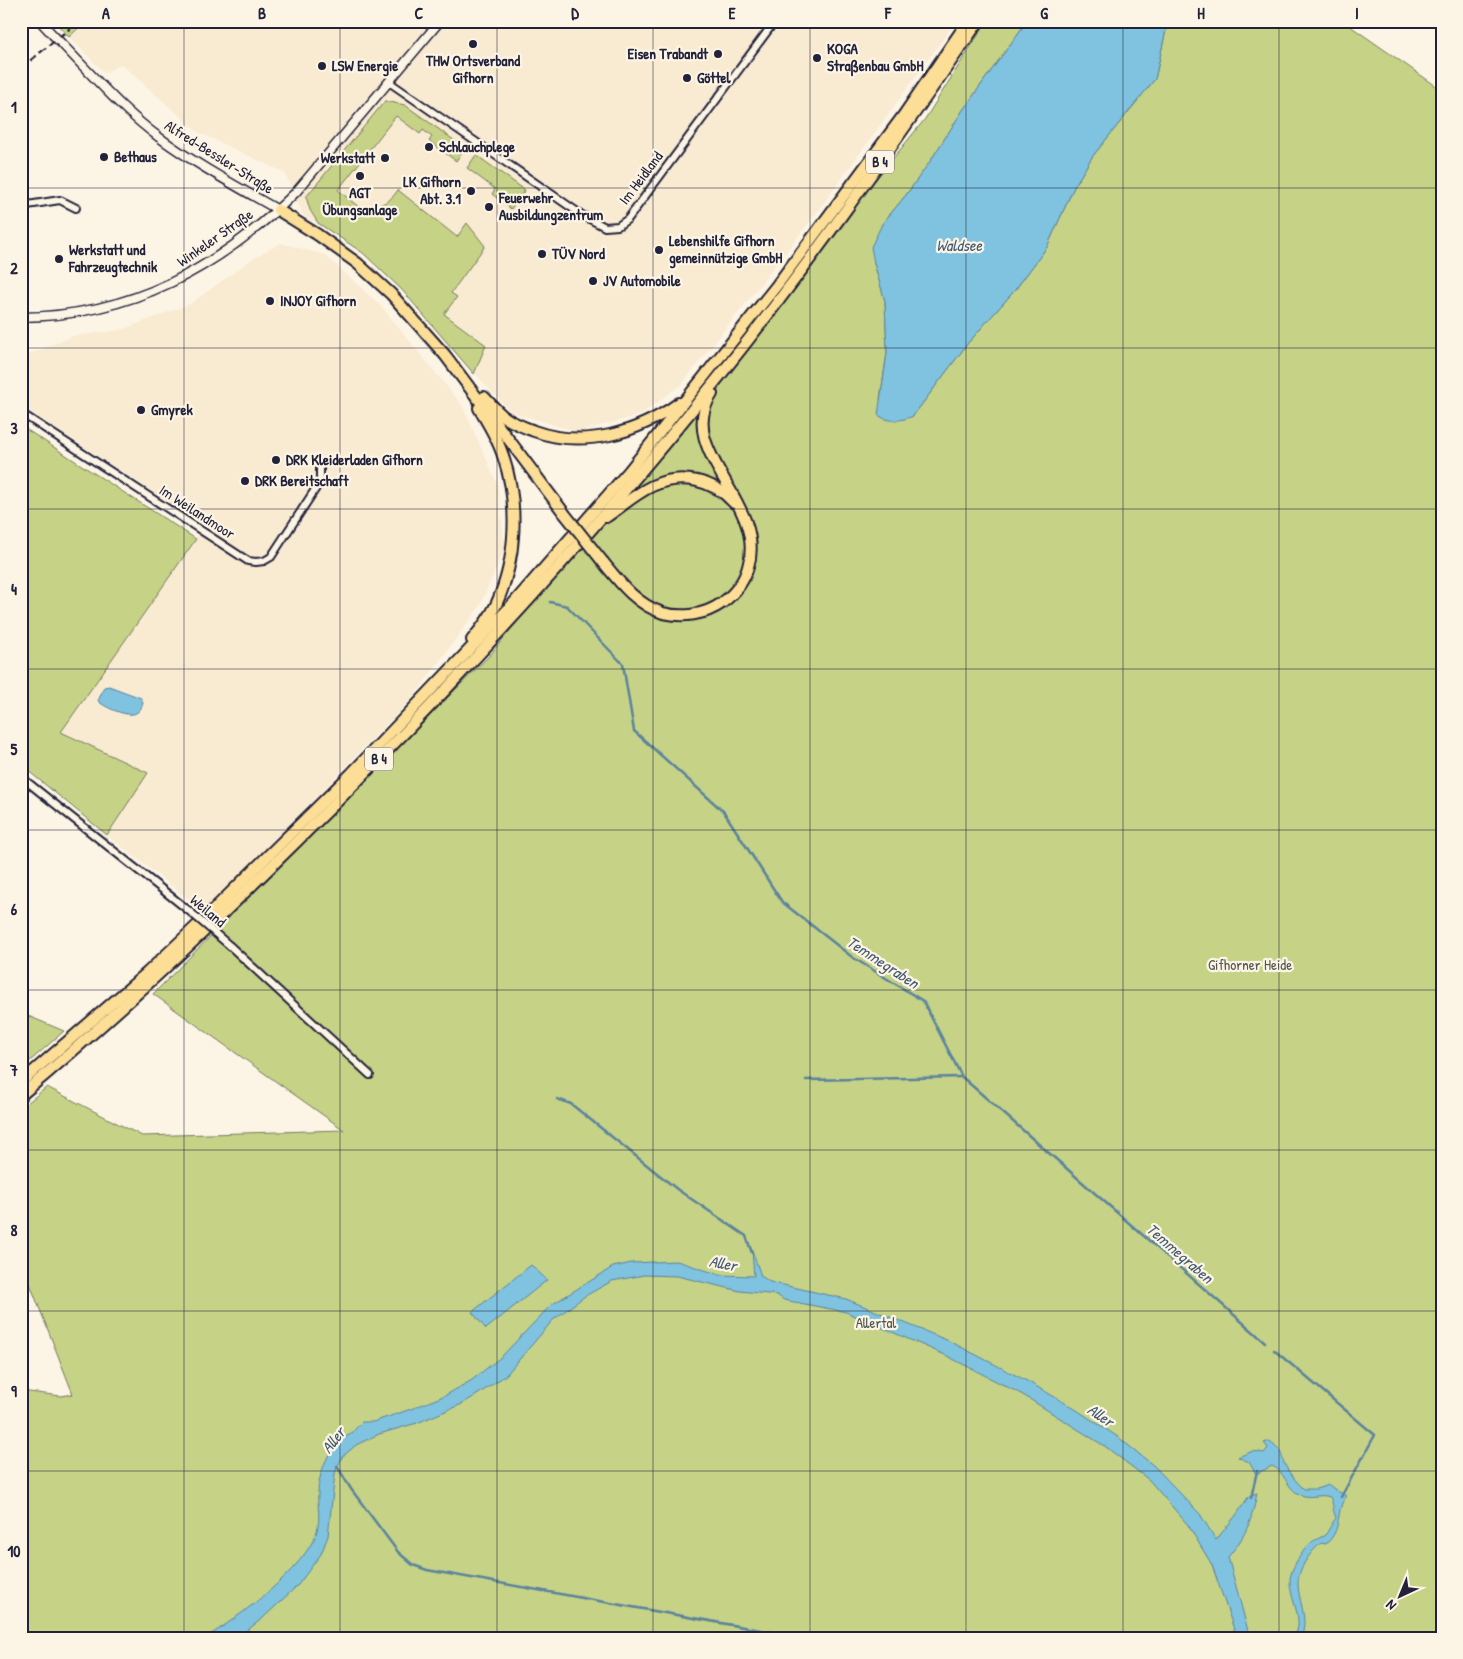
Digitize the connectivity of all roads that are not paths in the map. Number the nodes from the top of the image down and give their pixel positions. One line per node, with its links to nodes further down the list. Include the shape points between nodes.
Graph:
1 (40, 21): 9 (street, Alfred-Bessler-Straße, bridge, via 117,101 158,137)
2 (440, 21): 6 (street)
3 (775, 21): 6 (street, Im Heidland, via 628,218 618,226 605,227 582,215)
4 (968, 21): 13 (highway, B 4, via 839,203)
5 (978, 21): 11 (highway, B 4, via 873,172)
6 (390, 82): 9 (street)
7 (21, 206): 8 (street, via 60,200)
8 (76, 208)
9 (278, 210): 10 (street, Winkeler Straße, via 204,266 164,287 90,311); 12 (highway, via 357,263 419,324)
10 (21, 318)
11 (722, 373): 16 (highway, via 703,410 702,431 710,454); 17 (highway, B 4)
12 (462, 377): 13 (highway, via 504,417 522,426 579,439 634,428 661,416); 16 (highway, bridge, via 603,562 627,590 650,608 676,615 703,612 732,594 746,573 751,557 751,540); 18 (highway, via 503,456 510,482 514,530 506,582 495,606)
13 (690, 395): 18 (highway, B 4, via 512,606)
14 (21, 413): 15 (street, Im Weilandmoor, via 248,560 256,562 271,557 320,482)
15 (320, 464)
16 (744, 515): 17 (highway, via 717,489 701,481 683,479 652,486)
17 (596, 524): 22 (highway, B 4, via 518,612 358,781 212,925)
18 (444, 678): 21 (highway, B 4, via 204,919)
19 (21, 777): 20 (street, Weiland, bridge, via 188,910)
20 (370, 1075)
21 (21, 1082)
22 (21, 1095)

